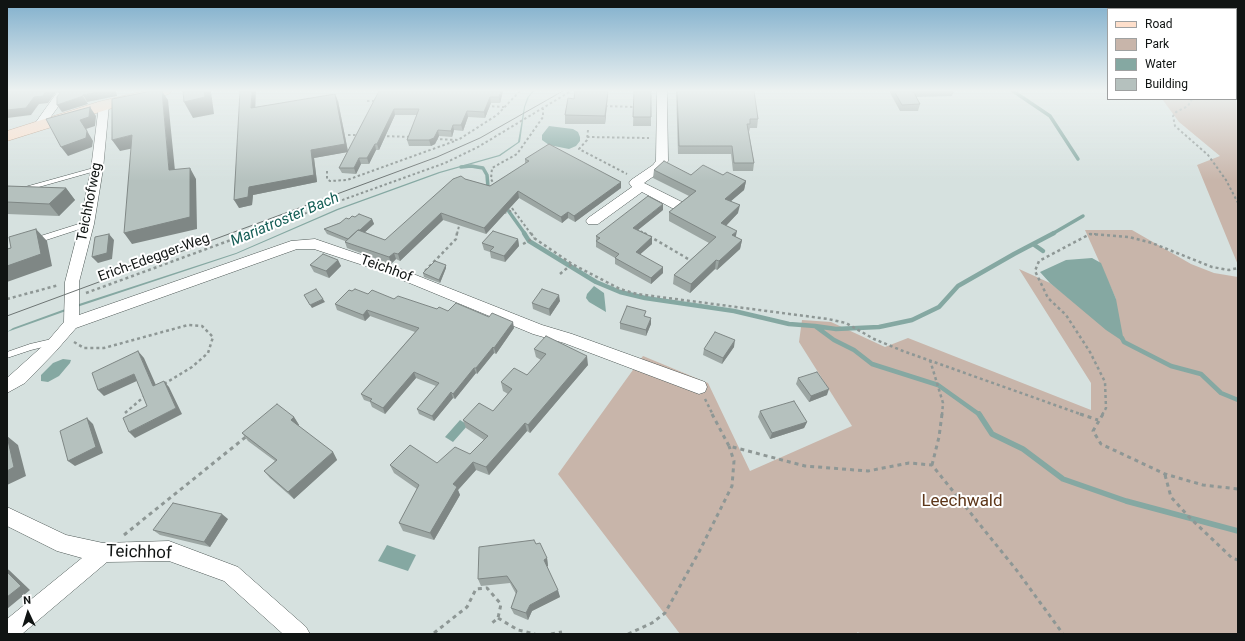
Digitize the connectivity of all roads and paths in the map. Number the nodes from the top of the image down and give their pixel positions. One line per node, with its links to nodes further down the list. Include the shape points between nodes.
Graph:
1 (40, 121): 10 (lane)
2 (45, 121): 10 (lane)
3 (55, 121): 10 (main road)
4 (102, 121): 21 (street, Teichhofweg)
5 (487, 121): 20 (path)
6 (522, 121): 45 (path, Erich-Edegger-Weg, via 445,163)
7 (540, 121): 24 (path, via 517,154 492,168 491,179)
8 (663, 121): 19 (street)
9 (1174, 121): 27 (path, via 1175,126 1208,155 1226,180)
10 (42, 125): 14 (main road)
11 (588, 130): 16 (path)
12 (348, 135): 13 (path)
13 (363, 135)
14 (7, 136)
15 (379, 136): 17 (path)
16 (587, 136): 19 (path); 23 (path, via 580,149)
17 (418, 138)
18 (432, 138): 20 (path)
19 (663, 138): 23 (street, via 662,161)
20 (458, 140): 22 (path, via 347,180 330,181 327,179)
21 (97, 169): 25 (lane); 32 (street, Teichhofweg)
22 (327, 171)
23 (639, 183): 28 (street); 31 (street)
24 (498, 190)
25 (7, 194)
26 (505, 200): 29 (path)
27 (1238, 203)
28 (677, 205)
29 (512, 210): 30 (path); 35 (path)
30 (505, 213)
31 (593, 221)
32 (87, 224): 36 (lane); 43 (street, Teichhofweg)
33 (459, 226): 42 (path, via 456,239)
34 (632, 226): 38 (path)
35 (533, 238): 37 (path); 39 (path)
36 (29, 243)
37 (523, 244)
38 (690, 260)
39 (571, 264): 41 (path); 47 (path, via 620,289 637,294 846,323 874,339)
40 (1238, 268): 53 (path, via 1229,270 1212,267 1152,243 1110,234 1090,234 1039,261 1035,271 1038,281 1048,298 1066,315 1105,382 1106,408)
41 (560, 274)
42 (416, 280): 45 (street, Teichhof, via 315,244 296,244); 50 (street, Teichhof, via 532,328 567,338)
43 (72, 282): 44 (path); 45 (street, Teichhofweg)
44 (7, 299)
45 (67, 319): 46 (lane, via 30,347); 48 (street, Teichhof, via 19,378); 49 (path, via 70,340 84,348 104,348 188,325 202,326 213,337 208,353 192,367)
46 (7, 356)
47 (930, 359): 53 (path); 56 (path, via 942,403)
48 (7, 386)
49 (161, 386)
50 (698, 387): 55 (path)
51 (148, 393): 52 (path)
52 (125, 413)
53 (1098, 420): 57 (path, via 1093,430 1101,444)
54 (247, 436): 60 (path)
55 (729, 446): 56 (path, via 805,466 868,471 909,464); 70 (path, via 734,461 732,486 698,552 665,613 652,623)
56 (932, 465): 71 (path, via 1018,572)
57 (1165, 474): 58 (path, via 1202,485); 61 (path, via 1171,497 1232,558)
58 (1238, 489)
59 (7, 516): 60 (street, Teichhof, via 64,544)
60 (103, 553): 65 (street); 67 (street, Teichhof, via 169,551 231,574)
61 (1238, 560)
62 (498, 618): 63 (path); 66 (path, via 501,604 487,588 476,589 467,607); 68 (path, via 518,630)
63 (492, 623)
64 (562, 632): 69 (path)
65 (7, 633)
66 (434, 633)
67 (299, 634)
68 (535, 634)
69 (551, 634)
70 (628, 634)
71 (1063, 634)

